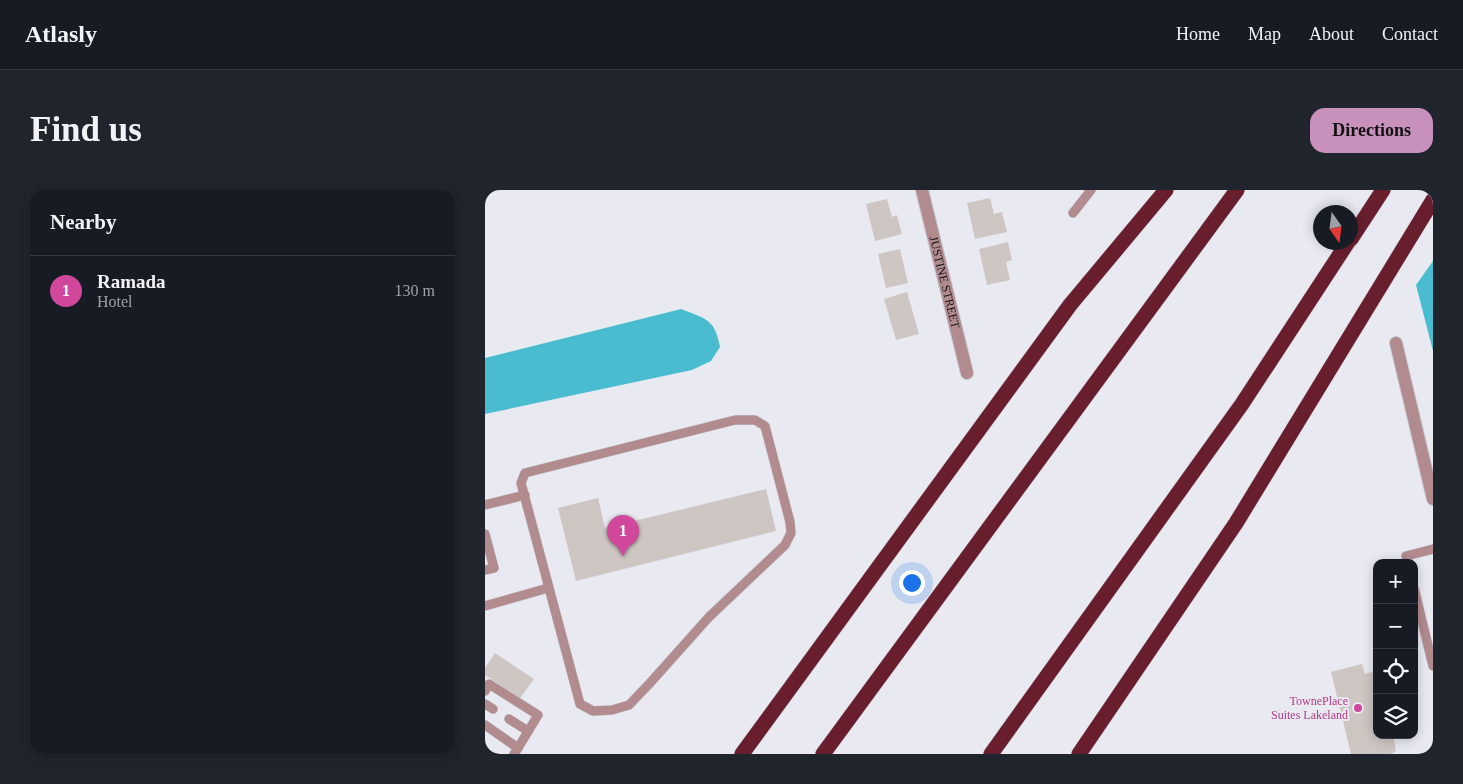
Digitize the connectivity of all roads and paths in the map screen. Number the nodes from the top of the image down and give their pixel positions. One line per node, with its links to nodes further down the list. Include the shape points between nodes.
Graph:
1 (922, 190): 11 (street, JUSTINE STREET)
2 (1091, 190): 7 (lane)
3 (1166, 190): 28 (highway, via 1071,304)
4 (1237, 190): 29 (highway)
5 (1383, 190): 8 (highway)
6 (1433, 200): 31 (highway, via 1236,523)
7 (1073, 213)
8 (1358, 228)
9 (1343, 250): 30 (highway, via 1242,404)
10 (1396, 343): 13 (street)
11 (967, 373)
12 (525, 496): 14 (lane); 19 (lane); 19 (lane, via 521,483 525,473 735,420 755,420 765,426 791,533 785,545 709,617 629,705 593,711 580,704)
13 (1433, 499)
14 (485, 505)
15 (485, 534): 18 (lane, via 495,568)
16 (1433, 549): 17 (lane, via 1406,556)
17 (1407, 559)
18 (485, 570)
19 (548, 588): 21 (lane)
20 (1418, 604): 22 (lane)
21 (485, 606)
22 (1433, 666)
23 (485, 691): 26 (lane, via 489,684 538,714)
24 (509, 719): 26 (lane)
25 (485, 725): 27 (lane)
26 (528, 731): 27 (lane)
27 (516, 751)
28 (742, 754)
29 (823, 754)
30 (991, 754)
31 (1079, 754)

